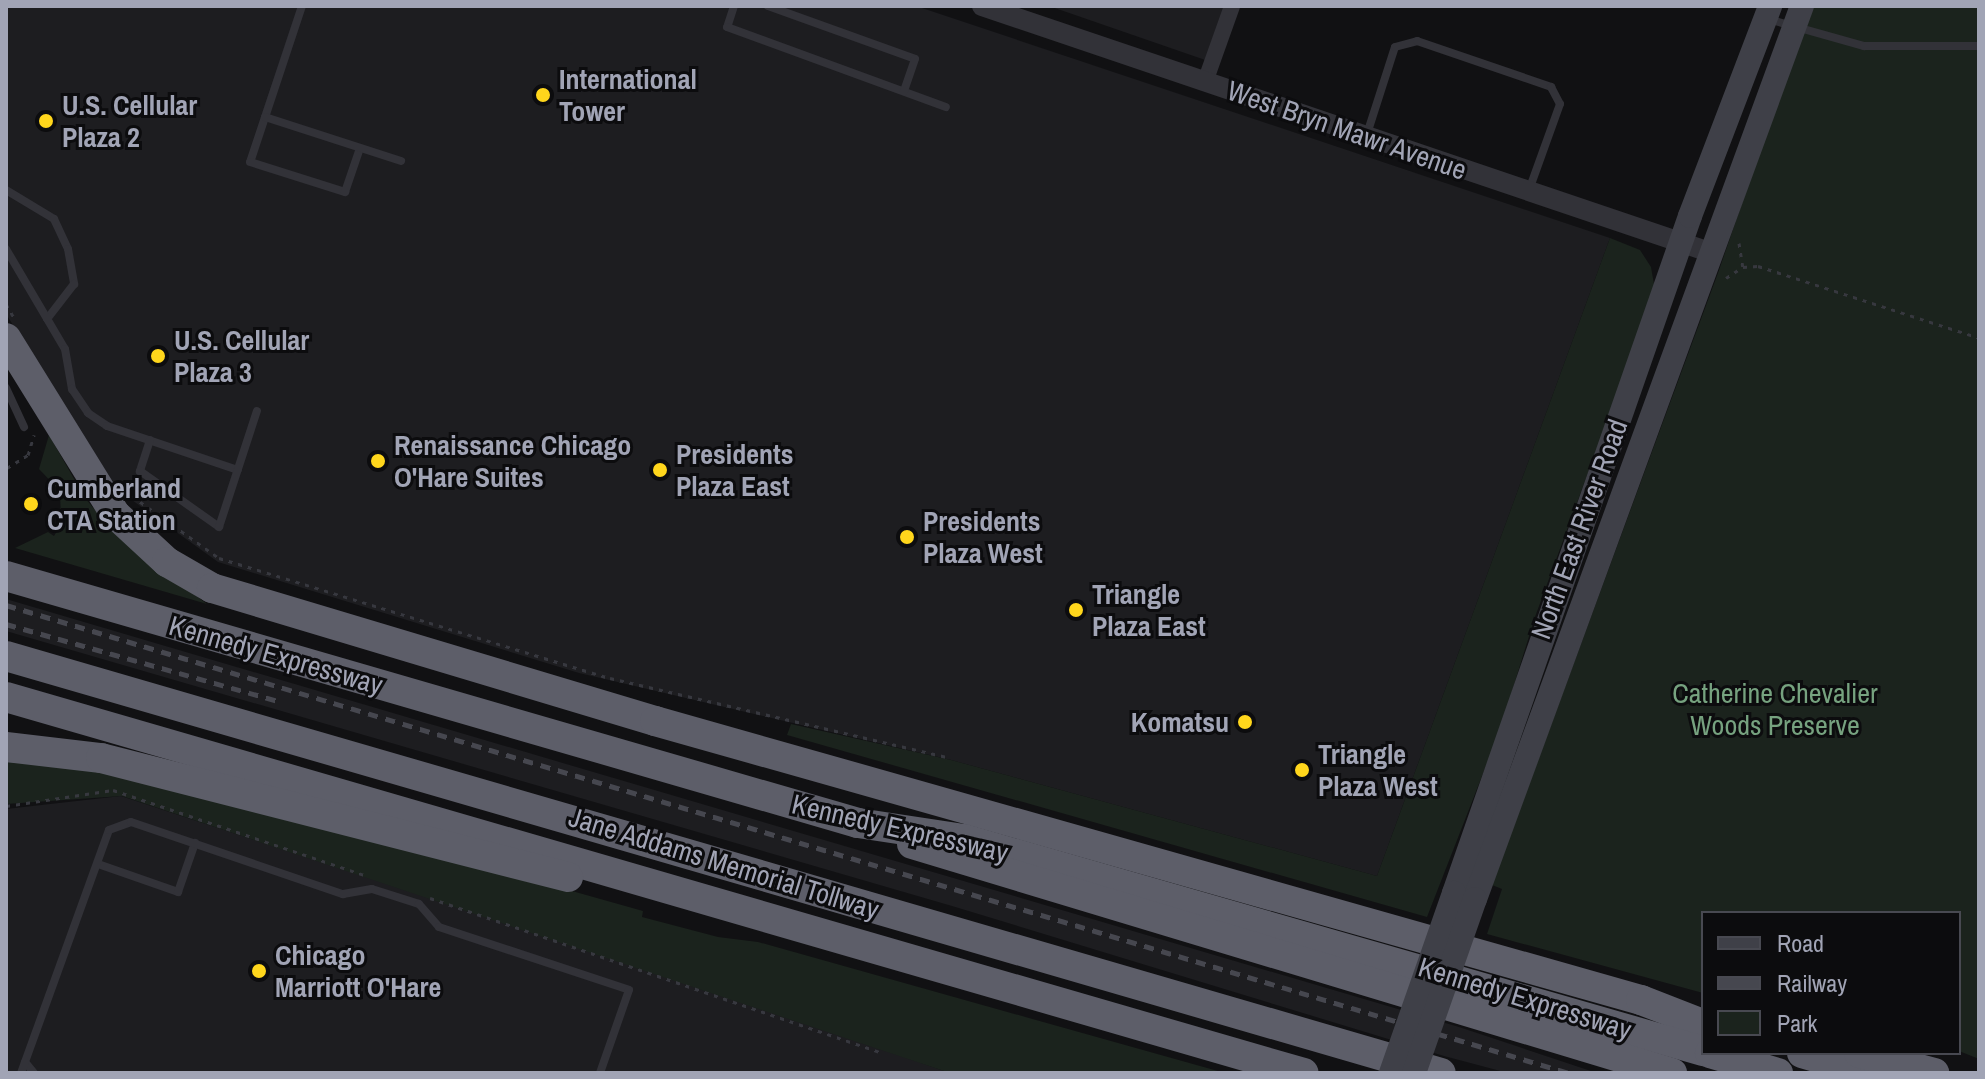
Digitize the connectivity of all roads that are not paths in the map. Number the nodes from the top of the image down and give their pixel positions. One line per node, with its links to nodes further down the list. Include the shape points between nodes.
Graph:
1 (302, 6): 12 (lane)
2 (734, 6): 10 (lane, via 727,27)
3 (768, 6): 10 (lane, via 915,59)
4 (982, 6): 9 (street, West Bryn Mawr Avenue)
5 (1232, 6): 9 (street)
6 (1767, 12): 7 (lane); 18 (main road, North East River Road)
7 (1798, 17): 8 (lane, via 1864,46); 20 (main road, North East River Road)
8 (1979, 46)
9 (1205, 82): 13 (street, West Bryn Mawr Avenue)
10 (904, 91): 11 (lane)
11 (946, 107)
12 (265, 117): 14 (lane); 14 (lane, via 250,162 345,192)
13 (1366, 136): 17 (street, West Bryn Mawr Avenue); 17 (lane, via 1395,47 1417,41 1447,51 1551,87 1560,104)
14 (360, 148): 15 (lane)
15 (401, 161)
16 (6, 190): 21 (lane, via 54,219 68,249 74,284)
17 (1529, 191): 18 (street, West Bryn Mawr Avenue)
18 (1681, 242): 20 (street, West Bryn Mawr Avenue); 35 (main road, North East River Road)
19 (6, 249): 21 (lane)
20 (1712, 253): 35 (main road, North East River Road)
21 (47, 319): 26 (lane, via 65,349 72,389 88,413 107,426)
22 (6, 338): 37 (highway, via 115,514 167,562 212,588 655,721)
23 (6, 388): 25 (lane)
24 (257, 411): 27 (lane)
25 (24, 427)
26 (150, 440): 27 (lane); 27 (lane, via 140,471 219,527)
27 (238, 470)
28 (6, 576): 32 (highway, Kennedy Expressway)
29 (6, 656): 51 (highway, Jane Addams Memorial Tollway)
30 (6, 697): 36 (highway)
31 (6, 747): 36 (highway, via 101,758 613,888)
32 (858, 823): 40 (highway, Kennedy Expressway, via 964,839); 52 (highway, via 958,862)
33 (195, 843): 34 (lane, via 131,822 109,830); 34 (lane, via 178,892); 47 (lane, via 343,894 372,889 419,904 439,927 629,990)
34 (98, 864): 44 (lane)
35 (1464, 896): 49 (main road, North East River Road, bridge); 50 (main road, North East River Road, bridge)
36 (811, 929): 48 (highway)
37 (1641, 1000): 38 (highway); 39 (highway)
38 (1701, 1012)
39 (1701, 1023)
40 (1701, 1050)
41 (1717, 1055): 53 (highway)
42 (1809, 1055): 54 (highway)
43 (1866, 1055): 55 (highway)
44 (25, 1062): 45 (lane); 46 (lane)
45 (21, 1073)
46 (34, 1073)
47 (600, 1073)
48 (1304, 1073)
49 (1391, 1073)
50 (1414, 1073)
51 (1441, 1073)
52 (1672, 1073)
53 (1778, 1073)
54 (1870, 1073)
55 (1934, 1073)

